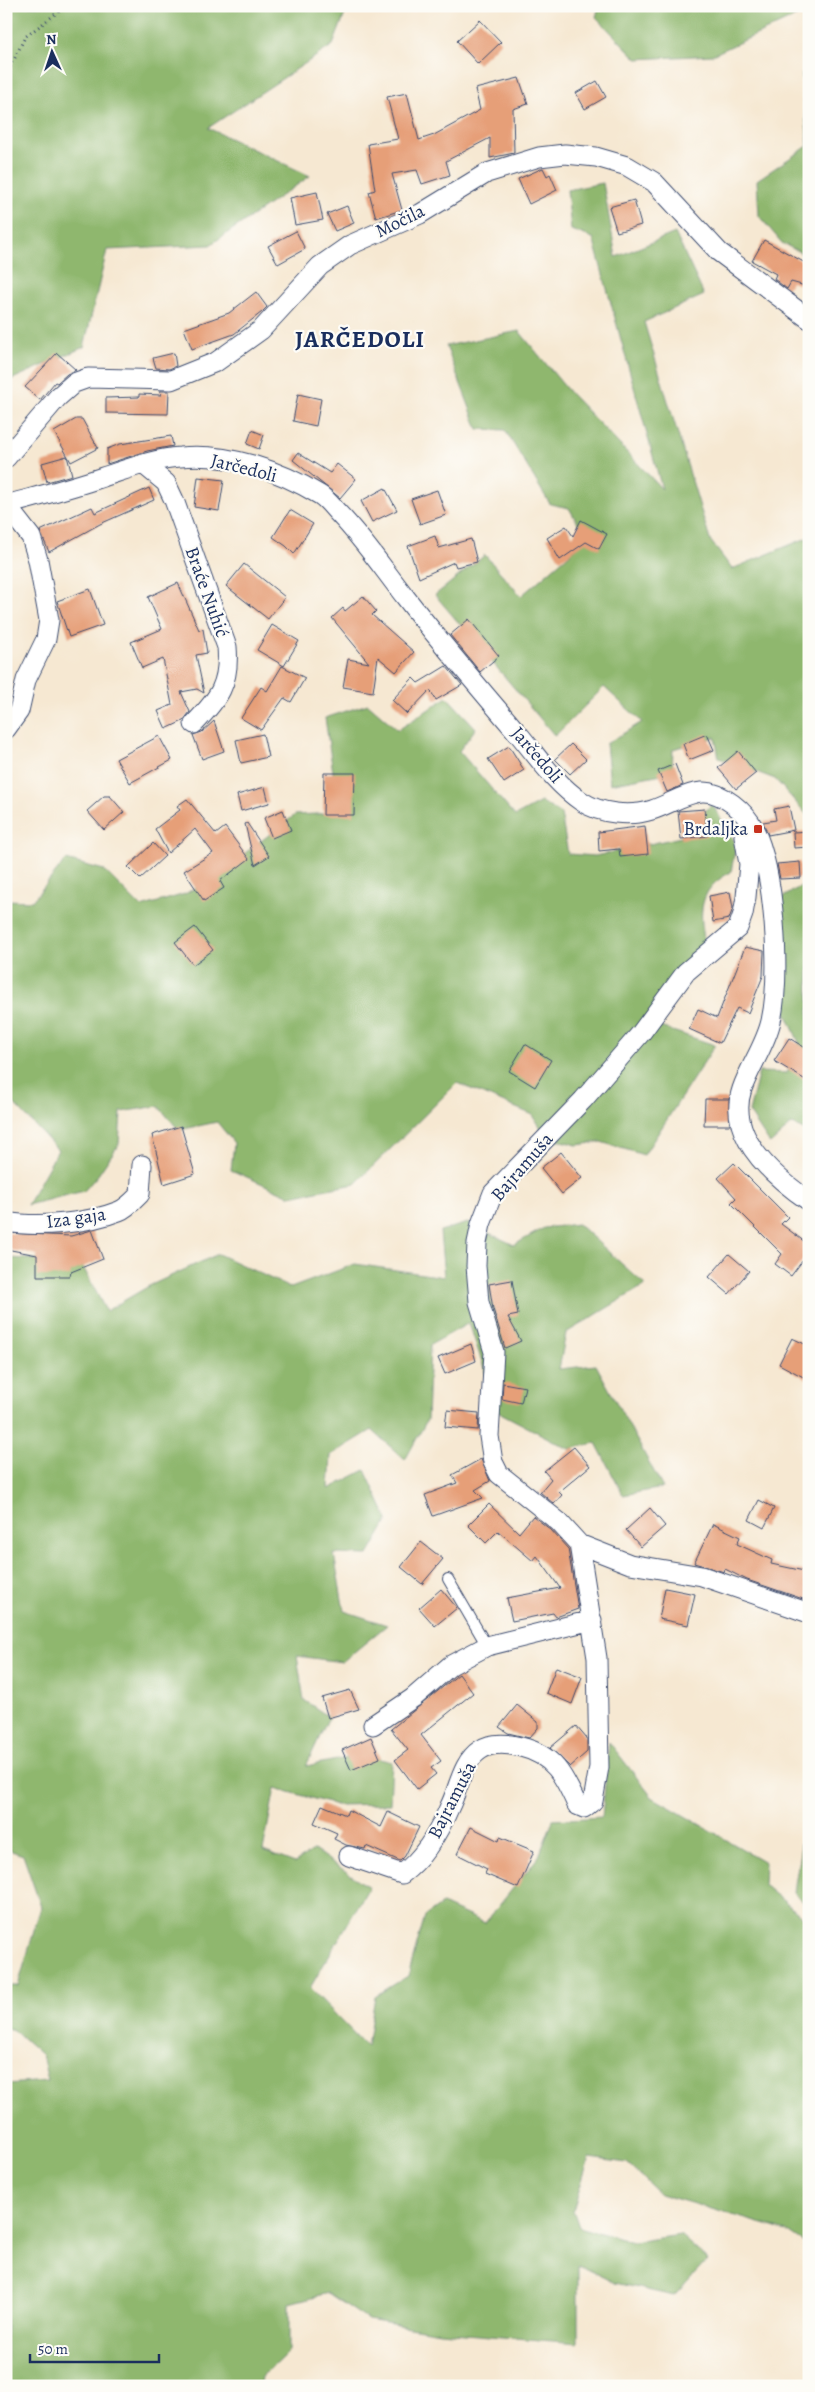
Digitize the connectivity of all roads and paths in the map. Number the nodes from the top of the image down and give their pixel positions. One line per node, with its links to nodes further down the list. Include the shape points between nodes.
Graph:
1 (66, 6): 2 (path, via 25,38)
2 (6, 76)
3 (809, 319): 4 (street, Močila, via 719,252 654,182 627,166 596,157 565,154 539,157 487,173 420,214 350,245 320,266 261,330 216,362 171,380 88,378 74,383)
4 (6, 458)
5 (143, 464): 6 (street, Jarčedoli); 7 (street, Braće Nuhić, via 166,483 174,500 227,646 229,669 216,702); 9 (street, Jarčedoli, via 182,456 234,461 267,470 323,497 354,530 407,600 522,739 583,803 605,811 627,813 649,811 699,792 708,792 738,808)
6 (6, 505): 8 (street, via 31,537 49,620 46,639 26,680 19,710)
7 (194, 724)
8 (6, 729)
9 (748, 820): 11 (street, Jarčedoli, via 762,852 770,889 774,980 770,1023 740,1092 740,1124 751,1147 765,1165); 13 (street, Bajramuša, via 744,836 749,864 746,897 738,928 686,972 641,1033 583,1100 493,1193 481,1224 476,1266 479,1302 494,1352 489,1436 492,1462 499,1474 559,1522)
10 (142, 1165): 12 (street, Iza gaja, via 140,1194 121,1211 82,1221)
11 (809, 1201)
12 (6, 1222)
13 (579, 1544): 15 (street, Bajramuša, via 630,1564 702,1576); 16 (street, Bajramuša)
14 (448, 1579): 17 (lane)
15 (808, 1613)
16 (592, 1620): 17 (street); 19 (street, Bajramuša, via 597,1658 599,1767 593,1800 589,1805 584,1808 576,1805 562,1774 552,1761 532,1750 498,1744 481,1749 467,1763 434,1839 413,1866 402,1874)
17 (487, 1646): 18 (street, via 451,1665)
18 (373, 1725)
19 (349, 1856)

